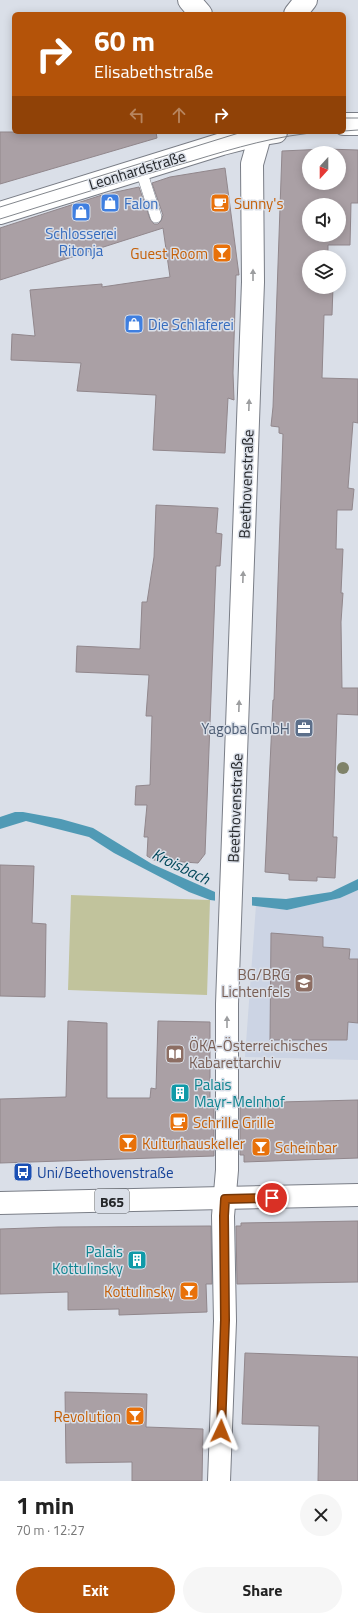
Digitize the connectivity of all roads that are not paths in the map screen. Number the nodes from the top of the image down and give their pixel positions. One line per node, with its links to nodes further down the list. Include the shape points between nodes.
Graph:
1 (189, 0): 3 (street)
2 (306, 0): 4 (street)
3 (199, 12)
4 (297, 12)
5 (346, 124): 6 (street)
6 (358, 124)
7 (259, 134): 9 (street, Leonhardstraße)
8 (262, 134): 13 (street, Beethovenstraße, one-way to 8, via 227,1004 253,282 252,164)
9 (141, 170): 10 (street, Leonhardstraße); 11 (lane)
10 (0, 213)
11 (156, 217)
12 (358, 1195): 13 (street, B65)
13 (225, 1199): 14 (street, B65); 15 (street, Beethovenstraße, via 225,1320)
14 (0, 1204)
15 (219, 1481)

